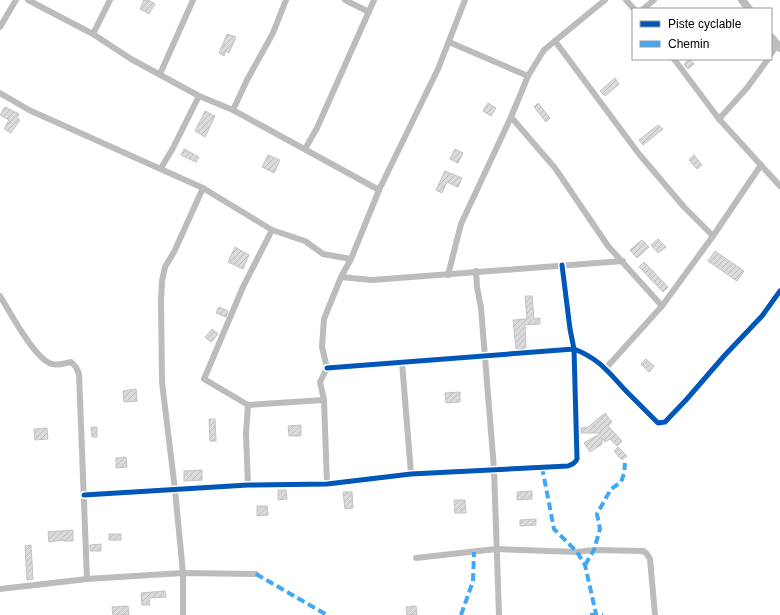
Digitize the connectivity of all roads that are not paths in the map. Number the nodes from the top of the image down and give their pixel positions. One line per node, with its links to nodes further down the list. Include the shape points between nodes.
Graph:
1 (16, 0): 17 (street)
2 (28, 0): 18 (street)
3 (110, 0): 18 (street)
4 (193, 0): 25 (street)
5 (286, 0): 29 (street, via 273,33)
6 (345, 0): 16 (street)
7 (374, 0): 16 (street)
8 (465, 0): 21 (street)
9 (605, 0): 20 (street)
10 (626, 0): 13 (street)
11 (654, 0): 14 (street)
12 (742, 0): 15 (street)
13 (633, 8)
14 (644, 8)
15 (748, 8)
16 (369, 12): 32 (street)
17 (0, 27)
18 (93, 34): 25 (street)
19 (772, 38): 22 (street)
20 (555, 41): 26 (street, via 544,50); 39 (street, via 639,154 684,207)
21 (448, 42): 26 (street); 37 (street, via 438,69)
22 (779, 46)
23 (675, 60): 31 (street)
24 (767, 60): 31 (street, via 747,88)
25 (160, 74): 28 (street)
26 (528, 76): 30 (street)
27 (0, 93): 34 (street, via 29,110)
28 (199, 96): 29 (street); 34 (street)
29 (233, 110): 32 (street)
30 (511, 117): 41 (street, via 555,168 608,246); 44 (street, via 461,224)
31 (719, 119): 33 (street)
32 (305, 149): 37 (street)
33 (762, 165): 35 (street); 39 (street)
34 (161, 168): 36 (street)
35 (780, 186)
36 (203, 188): 38 (street); 61 (street, via 162,281 162,382)
37 (380, 190): 40 (street)
38 (272, 230): 40 (street, via 305,241 323,254); 56 (street, via 204,379)
39 (713, 236): 49 (street)
40 (351, 259): 45 (street)
41 (623, 261): 42 (street); 49 (street)
42 (562, 265): 43 (street); 50 (street)
43 (476, 271): 44 (street); 51 (street)
44 (448, 275): 45 (street, via 372,280)
45 (341, 277): 53 (street, via 324,319 322,347)
46 (780, 291): 48 (street)
47 (0, 296): 62 (street, via 43,360 53,364 71,362 79,374)
48 (778, 299): 54 (street, via 664,422 658,423)
49 (662, 306): 54 (street)
50 (574, 349): 51 (street); 54 (street, via 590,356); 57 (street, via 577,459 575,463 568,466)
51 (485, 357): 52 (street); 57 (street)
52 (402, 362): 53 (street); 58 (street)
53 (327, 368): 55 (street, via 320,382)
54 (606, 368)
55 (324, 400): 56 (street); 59 (street)
56 (248, 405): 60 (street)
57 (494, 470): 58 (street); 63 (street)
58 (411, 474): 59 (street)
59 (327, 484): 60 (street)
60 (248, 485): 61 (street)
61 (175, 490): 62 (street); 65 (street)
62 (84, 495): 67 (street)
63 (496, 549): 64 (street); 70 (street); 71 (street, via 642,551 650,559)
64 (416, 558)
65 (183, 573): 66 (street); 67 (street); 69 (street)
66 (256, 574)
67 (87, 579): 68 (street)
68 (0, 588)
69 (183, 615)
70 (499, 615)
71 (655, 615)

